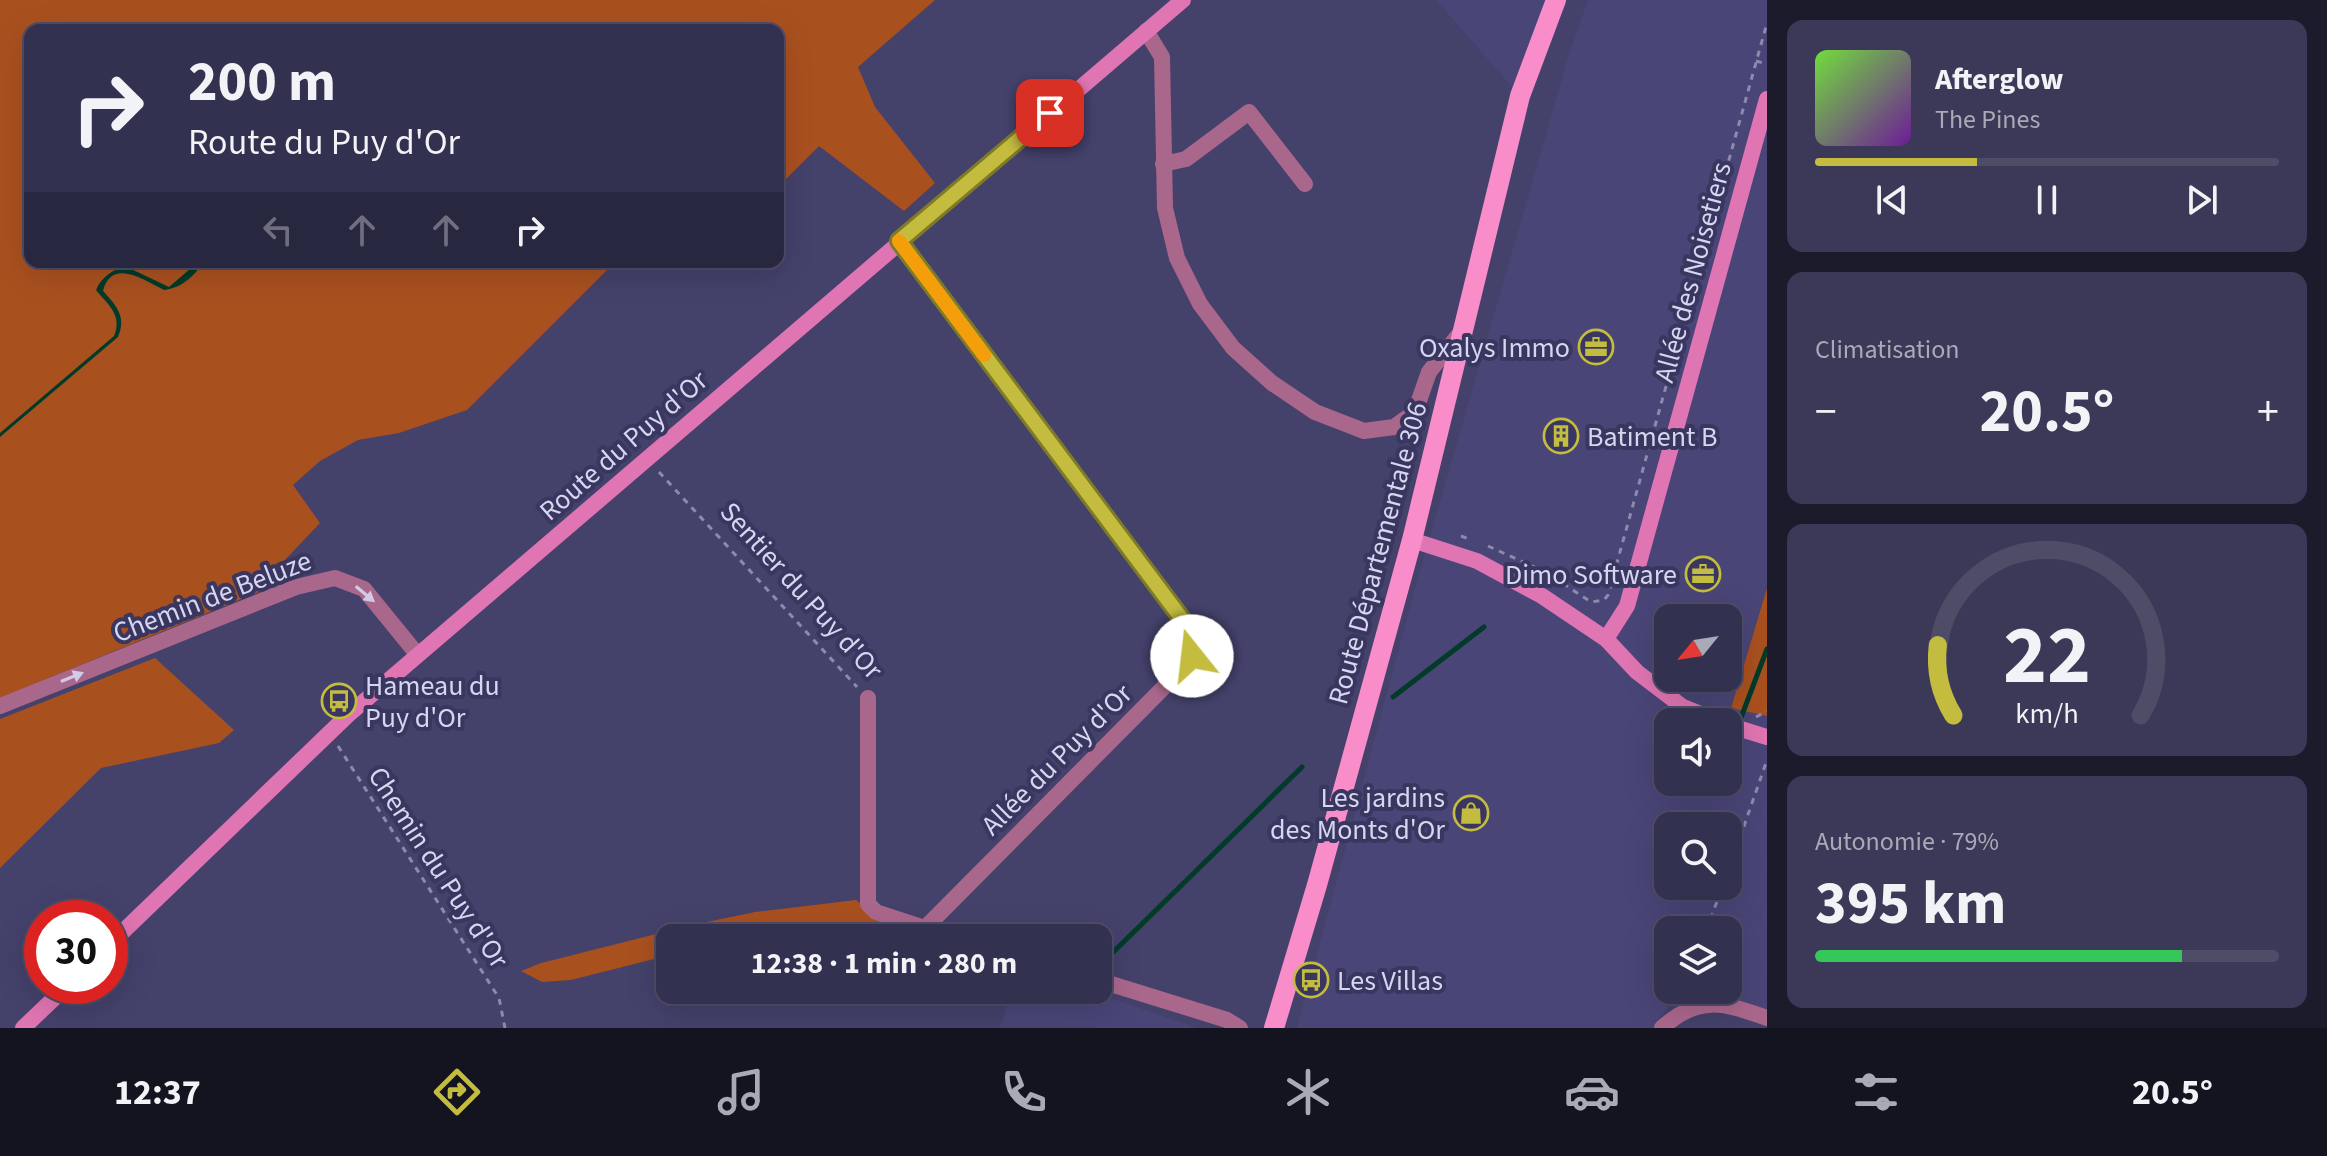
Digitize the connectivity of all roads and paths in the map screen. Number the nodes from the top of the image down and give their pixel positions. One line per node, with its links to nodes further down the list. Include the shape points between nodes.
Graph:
1 (1183, 0): 4 (main road, Route du Puy d'Or)
2 (1556, 0): 11 (main road, Route Départementale 306, via 1520,96)
3 (1767, 23): 5 (path)
4 (1146, 31): 8 (street, via 1162,57); 10 (main road, Route du Puy d'Or)
5 (1756, 61): 6 (path); 16 (path, via 1608,595 1591,602 1547,573)
6 (1767, 64)
7 (1767, 99): 17 (main road, Allée des Noisetiers, via 1630,598)
8 (1163, 164): 9 (street, via 1186,159 1249,112); 11 (street, via 1165,208 1177,258 1200,304 1233,348 1315,412 1364,431 1394,427 1415,412 1429,372)
9 (1305, 184)
10 (899, 241): 12 (main road, Route du Puy d'Or); 28 (street, Allée du Puy d'Or, via 1182,619 1192,641 1192,656 1180,671)
11 (1464, 327): 14 (main road, Route Départementale 306)
12 (648, 460): 18 (main road, Route du Puy d'Or); 19 (path, Sentier du Puy d'Or)
13 (1461, 536): 15 (path)
14 (1412, 540): 17 (main road, via 1477,561); 37 (main road, Route Départementale 306)
15 (1474, 541)
16 (1487, 546)
17 (1606, 639): 21 (main road, via 1637,672)
18 (417, 654): 20 (street, Chemin de Beluze, one-way to 18, via 296,587 335,578 364,589); 23 (main road, Route du Puy d'Or)
19 (868, 698): 27 (street, Sentier du Puy d'Or, via 868,904 876,912)
20 (0, 706)
21 (1685, 708)
22 (1742, 729): 24 (main road)
23 (329, 732): 29 (main road, Route du Puy d'Or); 35 (path, Chemin du Puy d'Or, via 499,998)
24 (1767, 737)
25 (1767, 760): 26 (path)
26 (1742, 832)
27 (913, 924)
28 (929, 924)
29 (128, 927)
30 (1112, 984): 36 (street)
31 (48, 1004): 34 (main road)
32 (1767, 1018): 33 (street, via 1732,1005 1708,1004 1689,1008)
33 (1668, 1023)
34 (23, 1028)
35 (505, 1028)
36 (1240, 1028)
37 (1274, 1028)

